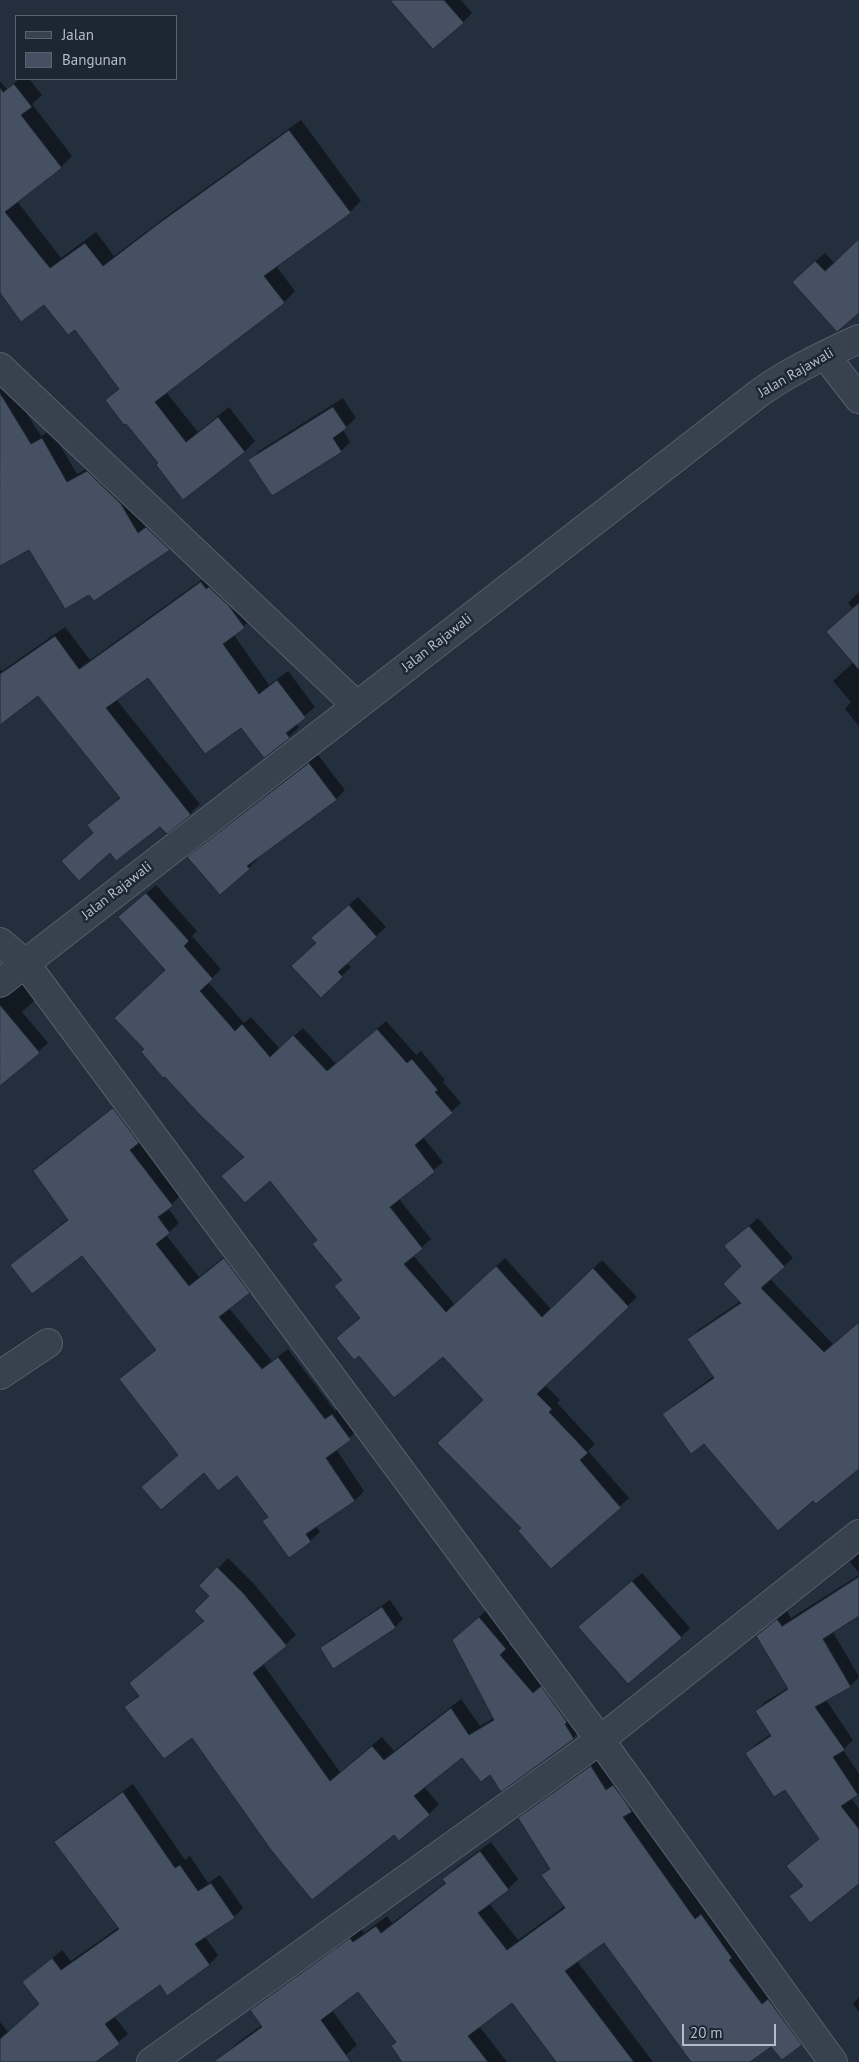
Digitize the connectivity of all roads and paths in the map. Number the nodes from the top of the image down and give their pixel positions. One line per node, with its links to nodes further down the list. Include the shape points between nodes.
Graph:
1 (859, 339): 2 (street, Jalan Rajawali)
2 (825, 355): 4 (street); 5 (street, Jalan Rajawali, via 770,385)
3 (0, 366): 5 (street)
4 (859, 398)
5 (356, 706): 7 (street, Jalan Rajawali)
6 (0, 942): 7 (street)
7 (25, 962): 8 (street, Jalan Rajawali); 12 (street)
8 (0, 983)
9 (48, 1343): 10 (street)
10 (0, 1375)
11 (859, 1534): 12 (street)
12 (600, 1740): 13 (street); 14 (street)
13 (151, 2062)
14 (833, 2062)

